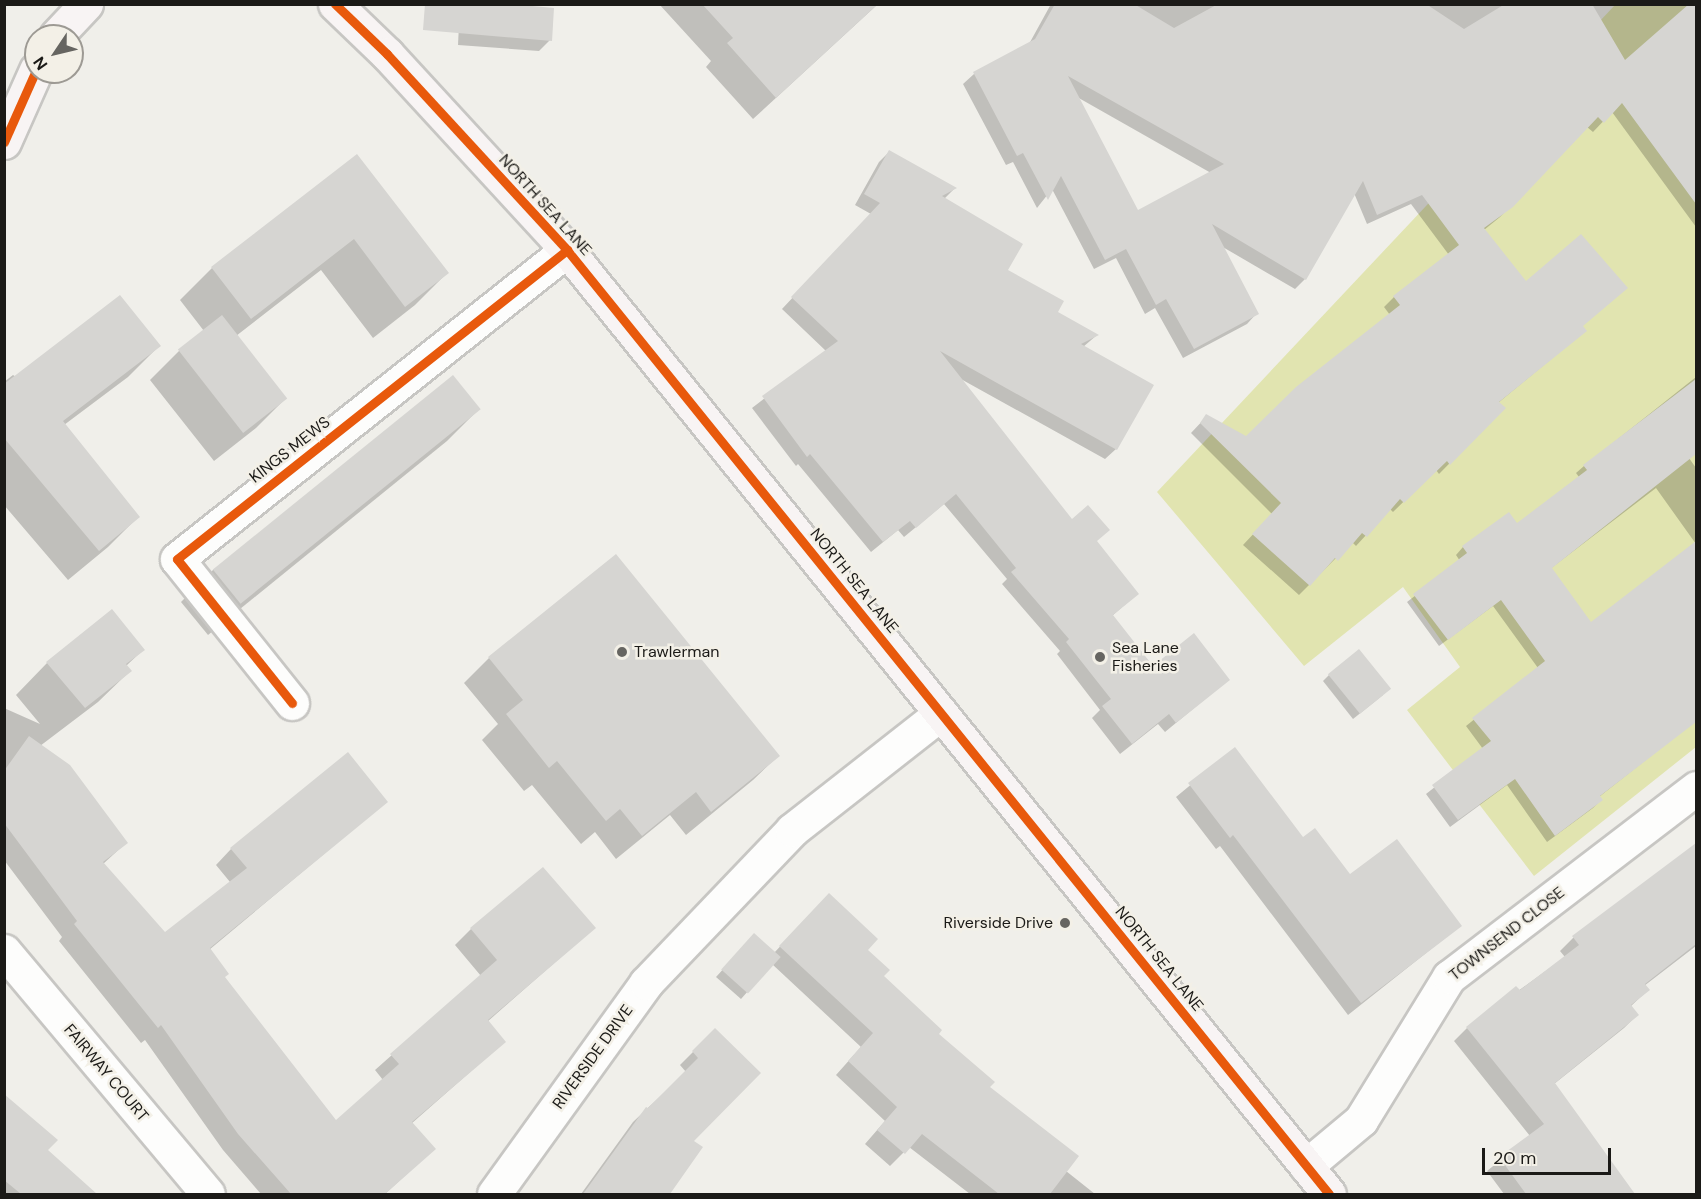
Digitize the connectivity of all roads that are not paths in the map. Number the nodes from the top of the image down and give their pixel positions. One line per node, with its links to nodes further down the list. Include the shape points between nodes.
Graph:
1 (53, 4): 4 (street)
2 (86, 4): 5 (street)
3 (335, 4): 8 (street, NORTH SEA LANE, via 387,54)
4 (50, 24)
5 (68, 24)
6 (30, 84): 7 (street)
7 (4, 142)
8 (567, 250): 9 (street, KINGS MEWS, via 177,559); 10 (street, NORTH SEA LANE)
9 (292, 703)
10 (941, 713): 13 (street, NORTH SEA LANE); 15 (street, RIVERSIDE DRIVE, via 792,830 646,983)
11 (1696, 788): 13 (street, TOWNSEND CLOSE, via 1449,977 1361,1120)
12 (4, 951): 14 (street, FAIRWAY COURT)
13 (1306, 1166): 16 (street, NORTH SEA LANE)
14 (208, 1194)
15 (494, 1194)
16 (1329, 1194)

